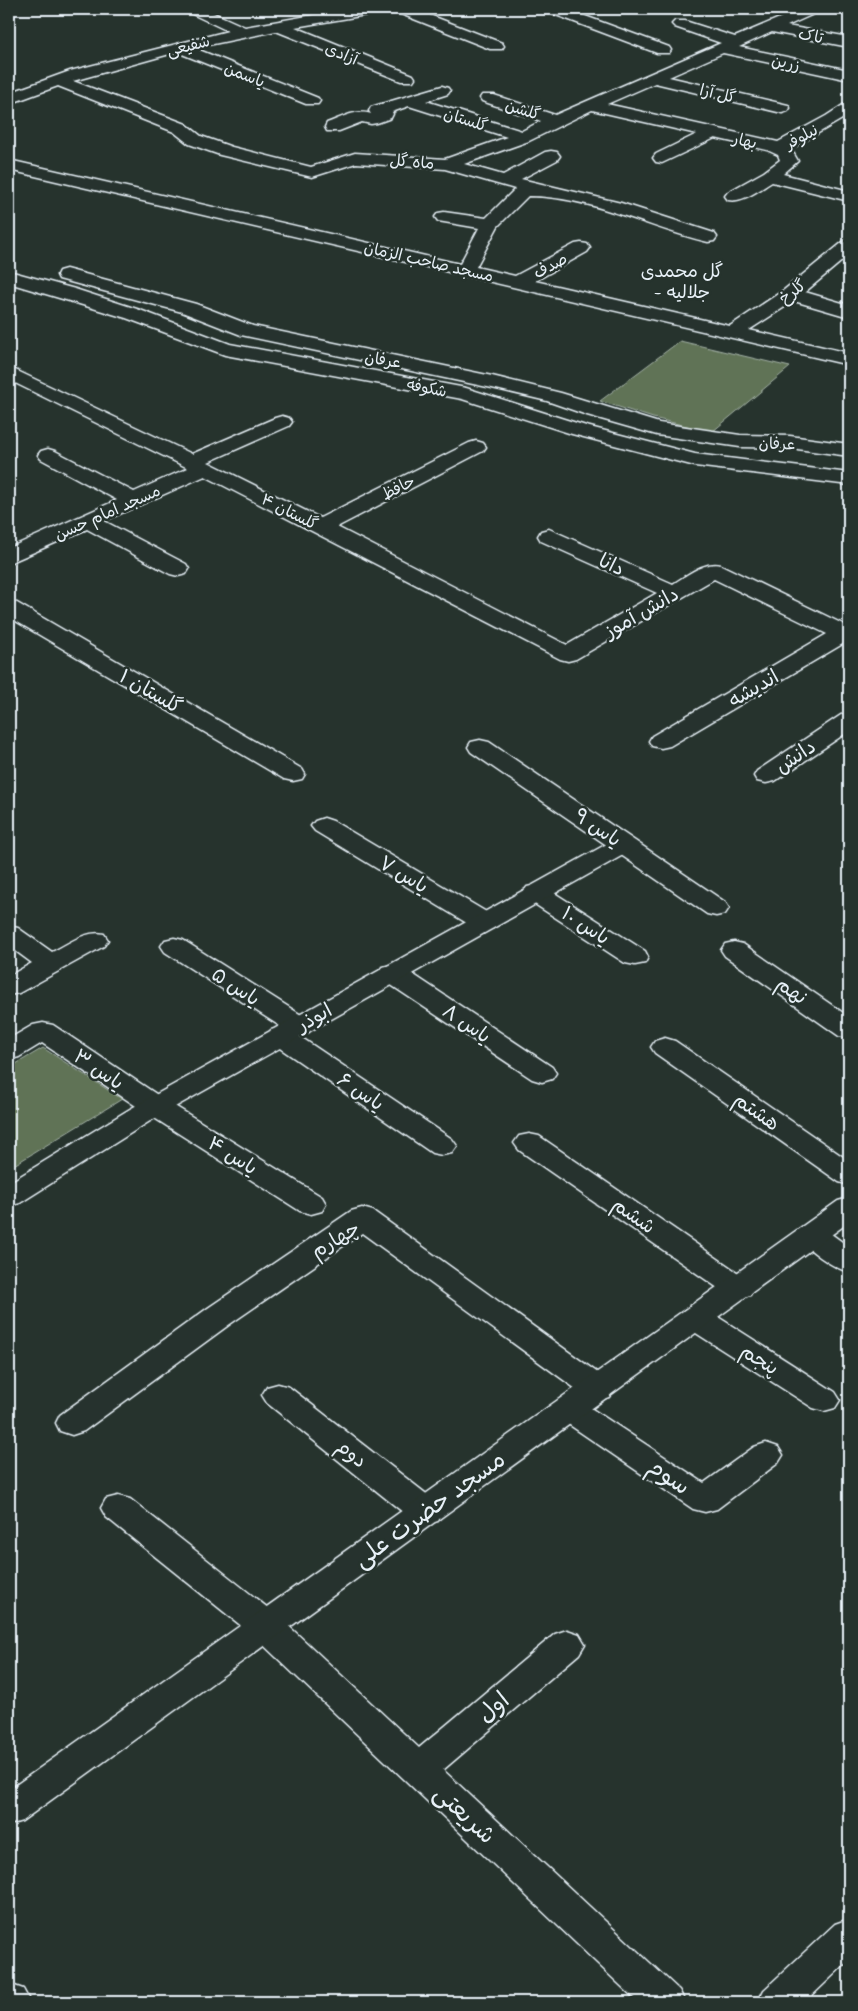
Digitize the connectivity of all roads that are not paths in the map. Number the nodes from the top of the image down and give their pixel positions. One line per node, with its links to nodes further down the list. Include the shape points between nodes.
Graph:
1 (193, 9): 14 (street)
2 (319, 9): 8 (street)
3 (372, 9): 8 (street, شفیعی)
4 (401, 9): 16 (street)
5 (553, 9): 12 (street)
6 (782, 9): 7 (street)
7 (807, 12): 13 (street, ماه گل)
8 (335, 16): 11 (street, شفیعی)
9 (617, 19): 12 (street)
10 (680, 24): 17 (street, زرین)
11 (278, 26): 14 (street, شفیعی); 21 (street, آزادی)
12 (601, 26): 19 (street)
13 (773, 28): 15 (street, تاک); 17 (street, ماه گل)
14 (243, 32): 18 (street, شفیعی)
15 (849, 42)
16 (496, 46)
17 (730, 46): 20 (street, زرین); 22 (street, ماه گل)
18 (178, 47): 23 (street, شفیعی); 27 (street, یاسمن)
19 (663, 50)
20 (849, 75)
21 (407, 78)
22 (654, 78): 29 (street, ماه گل); 30 (street, گل آرا)
23 (58, 81): 26 (street, شفیعی); 41 (street, ماه گل, via 180,128 203,143 312,172 355,158)
24 (442, 91): 28 (street)
25 (488, 98): 33 (street, گلشن)
26 (9, 99)
27 (312, 101)
28 (409, 101): 35 (street, via 376,111 385,114 371,119 361,116); 37 (street, گلستان)
29 (590, 105): 33 (street, ماه گل); 36 (street, بهار)
30 (782, 108)
31 (849, 108): 32 (street, نیلوفر)
32 (832, 120): 34 (street); 38 (street, نیلوفر)
33 (557, 121): 37 (street, ماه گل)
34 (849, 125)
35 (333, 126)
36 (712, 133): 38 (street, بهار); 40 (street)
37 (523, 138): 41 (street, ماه گل)
38 (778, 149): 43 (street, بهار, via 786,152 789,161)
39 (551, 156): 44 (street)
40 (662, 158)
41 (446, 164): 44 (street)
42 (9, 165): 54 (street, مسجد صاحب الزمان)
43 (770, 176): 46 (street); 47 (street, بهار)
44 (505, 181): 45 (street)
45 (546, 191): 49 (street, via 523,191); 50 (street)
46 (734, 196)
47 (849, 196)
48 (444, 217): 49 (street)
49 (490, 224): 54 (street)
50 (708, 237)
51 (849, 246): 57 (street, گلرخ)
52 (581, 248): 56 (street, صدف)
53 (9, 259): 64 (street, عرفان, via 190,308 248,332 519,388 657,430 740,442 790,442)
54 (466, 269): 56 (street, مسجد صاحب الزمان)
55 (9, 277): 67 (street, شکوفه, via 133,314 225,349 466,394 579,430 695,460)
56 (519, 282): 59 (street, مسجد صاحب الزمان)
57 (791, 294): 58 (street); 59 (street, گلرخ)
58 (849, 311)
59 (732, 333): 60 (street, مسجد صاحب الزمان)
60 (849, 359)
61 (9, 374): 66 (street, گلستان ۴)
62 (282, 422): 66 (street, مسجد امام حسن)
63 (476, 447): 70 (street, حافظ)
64 (849, 450)
65 (48, 455): 68 (street)
66 (198, 465): 68 (street, مسجد امام حسن); 70 (street, گلستان ۴)
67 (849, 479)
68 (133, 500): 69 (street, مسجد امام حسن)
69 (88, 521): 72 (street, مسجد امام حسن); 73 (street)
70 (320, 527): 77 (street, گلستان ۴)
71 (549, 536): 74 (street, دانا)
72 (9, 556)
73 (178, 570)
74 (675, 593): 76 (street, دانش آموز, via 713,570); 77 (street, دانش آموز)
75 (9, 608): 81 (street, گلستان ۱)
76 (847, 635): 79 (street, اندیشه)
77 (568, 654)
78 (849, 720): 82 (street, دانش)
79 (661, 741)
80 (480, 747): 84 (street, یاس ۹)
81 (292, 774)
82 (766, 776)
83 (324, 826): 87 (street, یاس ۷)
84 (623, 845): 85 (street, ابوذر); 86 (street, یاس ۹)
85 (536, 893): 87 (street, ابوذر); 92 (street, یاس ۱۰)
86 (716, 908)
87 (484, 922): 94 (street, ابوذر)
88 (9, 934): 93 (street)
89 (95, 940): 93 (street)
90 (174, 946): 97 (street, یاس ۵)
91 (734, 950): 96 (street, نهم)
92 (636, 957)
93 (51, 964): 95 (street)
94 (392, 973): 97 (street, ابوذر); 100 (street, یاس ۸)
95 (9, 987)
96 (849, 1030)
97 (290, 1031): 101 (street, ابوذر); 103 (street, یاس ۶)
98 (665, 1047): 104 (street, هشتم)
99 (9, 1051): 101 (street, یاس ۳, via 43,1031)
100 (542, 1073)
101 (155, 1106): 105 (street, ابوذر); 106 (street, یاس ۴)
102 (529, 1143): 110 (street, ششم)
103 (442, 1146)
104 (849, 1175)
105 (9, 1196)
106 (312, 1204)
107 (849, 1208): 108 (street, مسجد حضرت علی)
108 (812, 1235): 109 (street); 110 (street, مسجد حضرت علی)
109 (849, 1262)
110 (739, 1288): 111 (street, مسجد حضرت علی)
111 (696, 1318): 112 (street, مسجد حضرت علی); 114 (street, پنجم)
112 (598, 1389): 115 (street, مسجد حضرت علی); 116 (street, چهارم, via 362,1218 219,1316)
113 (278, 1395): 119 (street, دوم)
114 (824, 1400)
115 (569, 1409): 117 (street, سوم, via 705,1500); 119 (street, مسجد حضرت علی)
116 (72, 1423)
117 (766, 1455)
118 (118, 1508): 120 (street)
119 (426, 1512): 120 (street, مسجد حضرت علی)
120 (266, 1626): 122 (street, شریعتی); 123 (street, مسجد حضرت علی)
121 (567, 1644): 122 (street, اول)
122 (418, 1770): 125 (street, شریعتی)
123 (9, 1810)
124 (849, 1936): 126 (street)
125 (665, 2002)
126 (778, 2002)

